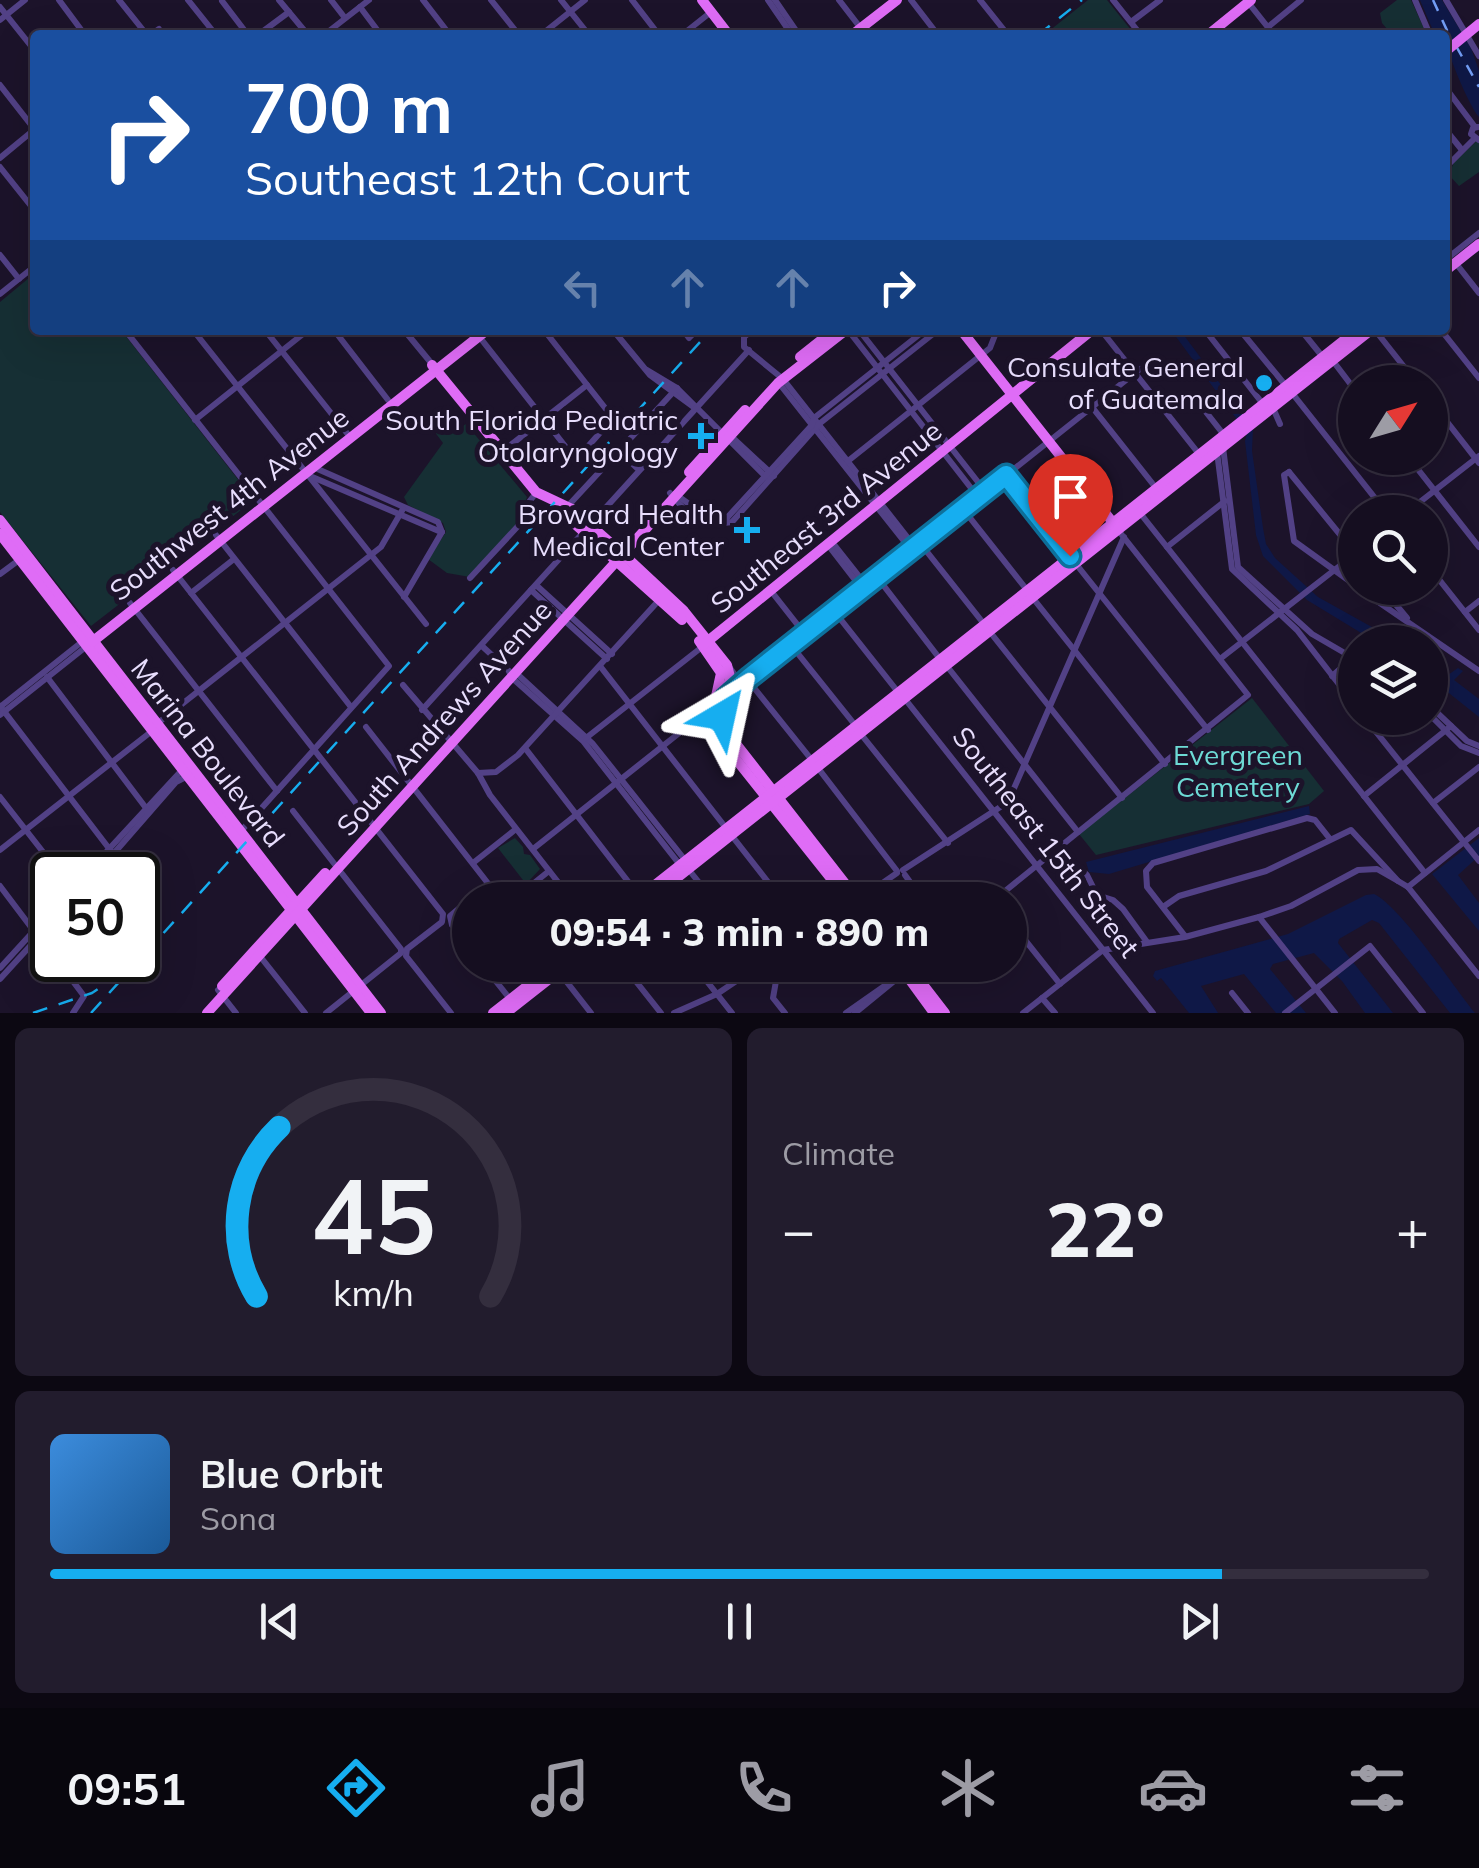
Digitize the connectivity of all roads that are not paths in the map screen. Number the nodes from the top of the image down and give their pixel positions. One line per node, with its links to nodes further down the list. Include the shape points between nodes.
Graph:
1 (25, 0): 31 (street)
2 (59, 0): 36 (street)
3 (119, 0): 37 (street)
4 (188, 0): 38 (street)
5 (280, 0): 28 (street)
6 (331, 0): 32 (street)
7 (368, 0): 27 (street)
8 (423, 0): 44 (street)
9 (491, 0): 45 (street)
10 (561, 0): 29 (street)
11 (585, 0): 29 (street)
12 (632, 0): 48 (street)
13 (702, 0): 30 (main road)
14 (772, 0): 51 (street)
15 (839, 0): 52 (street)
16 (897, 0): 53 (main road)
17 (909, 0): 54 (main road); 55 (street)
18 (980, 0): 56 (street)
19 (1113, 0): 33 (street)
20 (1160, 0): 33 (street)
21 (1301, 0): 35 (street)
22 (1415, 0): 60 (street)
23 (1448, 0): 63 (street)
24 (222, 1): 39 (street)
25 (1249, 1): 35 (street); 58 (main road)
26 (0, 7): 31 (street)
27 (360, 7): 32 (street); 43 (street)
28 (289, 12): 40 (street); 41 (street)
29 (570, 12): 46 (street); 47 (street)
30 (711, 12): 49 (street); 50 (main road)
31 (3, 17): 61 (street)
32 (345, 18): 42 (street)
33 (1131, 22): 57 (street)
34 (1479, 24): 62 (main road)
35 (1268, 27): 59 (street)
36 (81, 30)
37 (149, 30)
38 (212, 30)
39 (244, 30)
40 (265, 30)
41 (304, 30)
42 (330, 30)
43 (377, 30)
44 (446, 30)
45 (515, 30)
46 (547, 30)
47 (585, 30)
48 (655, 30)
49 (688, 30)
50 (725, 30)
51 (793, 30)
52 (859, 30)
53 (864, 30)
54 (865, 30)
55 (934, 30)
56 (1004, 30)
57 (1137, 30)
58 (1214, 30)
59 (1270, 30)
60 (1428, 30)
61 (30, 46)
62 (1450, 48)
63 (1479, 56)
64 (0, 85): 66 (street)
65 (1450, 93): 67 (street)
66 (30, 124)
67 (1477, 127): 70 (street, via 1471,132)
68 (30, 134): 72 (street)
69 (1450, 135): 71 (street)
70 (1477, 140): 71 (street)
71 (1462, 150): 73 (street)
72 (0, 158)
73 (1450, 163)
74 (0, 166): 75 (street)
75 (30, 205)
76 (1479, 241): 78 (main road); 79 (street); 80 (main road)
77 (0, 255): 83 (street)
78 (1450, 256)
79 (1458, 266): 82 (street); 84 (street)
80 (1450, 268)
81 (30, 270): 83 (street)
82 (1450, 270)
83 (18, 279): 85 (street)
84 (1479, 293)
85 (0, 294)
86 (131, 335): 139 (street)
87 (198, 335): 126 (street)
88 (268, 335): 115 (street)
89 (302, 335): 115 (street)
90 (338, 335): 132 (street)
91 (408, 335): 120 (street)
92 (474, 335): 120 (main road, Southwest 4th Avenue)
93 (480, 335): 138 (street)
94 (548, 335): 127 (street)
95 (617, 335): 129 (street, via 646,370)
96 (749, 335): 114 (street, via 742,342)
97 (828, 335): 125 (main road, South Andrews Avenue)
98 (840, 335): 125 (main road, South Andrews Avenue)
99 (851, 335): 121 (street)
100 (863, 335): 118 (street)
101 (920, 335): 118 (street)
102 (931, 335): 118 (street)
103 (965, 335): 116 (main road)
104 (995, 335): 116 (street)
105 (1086, 335): 130 (main road, Southeast 3rd Avenue)
106 (1106, 335): 122 (street)
107 (1209, 335): 133 (street)
108 (1245, 335): 128 (street)
109 (1305, 335): 117 (street)
110 (1353, 335): 117 (main road)
111 (1365, 335): 117 (main road)
112 (1377, 335): 119 (street)
113 (1446, 335): 124 (street)
114 (748, 350): 125 (street); 136 (street)
115 (282, 352): 126 (street); 143 (street)
116 (981, 356): 130 (main road); 134 (street)
117 (1327, 359): 123 (street); 128 (main road)
118 (887, 365): 121 (street); 134 (street)
119 (1402, 365)
120 (434, 369): 132 (main road, Southwest 4th Avenue); 143 (main road, Southwest 4th Avenue); 149 (main road)
121 (879, 371): 137 (street); 141 (street)
122 (1138, 371): 135 (street); 150 (street)
123 (1338, 371)
124 (1479, 378)
125 (780, 379): 141 (street); 144 (main road, South Andrews Avenue)
126 (238, 385): 139 (street); 155 (street)
127 (587, 385): 138 (street); 138 (street, via 613,418 576,460)
128 (1291, 386): 133 (main road); 133 (main road); 164 (street)
129 (674, 390): 136 (street); 147 (street)
130 (1012, 394): 145 (main road); 148 (main road, Southeast 3rd Avenue)
131 (1195, 398): 146 (street)
132 (388, 400): 143 (main road, Southwest 4th Avenue)
133 (1272, 404): 142 (street); 146 (main road)
134 (918, 406): 137 (street); 148 (street)
135 (1092, 407): 145 (street); 159 (street)
136 (696, 408): 144 (street); 153 (street)
137 (911, 412): 148 (street); 152 (street)
138 (543, 419): 149 (street)
139 (194, 420): 167 (street)
140 (1448, 422): 151 (street)
141 (815, 424): 152 (street); 158 (street)
142 (1280, 424)
143 (348, 435): 155 (main road, Southwest 4th Avenue)
144 (726, 436): 158 (street); 163 (main road, South Andrews Avenue)
145 (1048, 442): 156 (street); 175 (main road)
146 (1221, 444): 150 (main road); 154 (main road); 166 (street)
147 (622, 449): 153 (street); 170 (street)
148 (947, 450): 161 (street); 168 (main road, Southeast 3rd Avenue)
149 (501, 453): 162 (main road)
150 (1199, 454): 154 (main road); 159 (main road)
151 (1478, 459): 160 (street)
152 (846, 463): 168 (street)
153 (642, 468): 174 (street)
154 (1195, 468): 172 (main road)
155 (309, 472): 167 (main road, Southwest 4th Avenue); 171 (street); 183 (street)
156 (1006, 475): 161 (street); 187 (street)
157 (1422, 475): 160 (street)
158 (771, 477): 163 (street, via 731,520 707,519)
159 (1156, 488): 175 (main road)
160 (1435, 491): 165 (street); 182 (street)
161 (982, 494): 169 (street)
162 (534, 495): 170 (main road); 194 (street, via 519,525)
163 (674, 495): 184 (main road, South Andrews Avenue)
164 (1373, 495)
165 (1430, 495)
166 (1226, 500): 181 (street); 211 (street, via 1232,569)
167 (261, 504): 178 (main road, Southwest 4th Avenue); 197 (street)
168 (878, 505): 179 (main road, Southeast 3rd Avenue); 180 (street)
169 (963, 508): 180 (street); 201 (street)
170 (566, 510): 174 (main road)
171 (402, 512): 183 (street); 204 (street, via 442,532)
172 (1139, 512): 175 (main road); 181 (street)
173 (0, 520): 220 (main road, Marina Boulevard)
174 (588, 528): 184 (main road); 196 (street)
175 (1118, 529): 187 (main road); 202 (street); 230 (street)
176 (1338, 533): 189 (street, via 1284,475 1294,541)
177 (0, 534): 185 (main road, Marina Boulevard)
178 (218, 538): 186 (street); 190 (main road, Southwest 4th Avenue)
179 (830, 544): 195 (street); 198 (main road, Southeast 3rd Avenue)
180 (915, 546): 193 (street); 216 (street)
181 (1166, 547): 222 (street)
182 (1479, 547)
183 (371, 555): 197 (street); 204 (street)
184 (618, 555): 203 (main road); 213 (main road, South Andrews Avenue)
185 (19, 560): 192 (street); 220 (main road, Marina Boulevard)
186 (234, 560): 200 (street); 214 (street)
187 (1072, 560): 201 (main road); 202 (street)
188 (1338, 567): 189 (street)
189 (1334, 570): 191 (street); 211 (street)
190 (175, 572): 200 (street); 208 (main road, Southwest 4th Avenue)
191 (1338, 573)
192 (0, 574)
193 (877, 576): 195 (street); 231 (street)
194 (470, 578)
195 (864, 587): 210 (street)
196 (533, 588): 213 (street); 225 (street)
197 (328, 589): 214 (street); 246 (street, via 390,666)
198 (771, 591): 218 (street); 223 (main road, Southeast 3rd Avenue)
199 (1448, 591): 212 (street)
200 (191, 593): 229 (street)
201 (1030, 593): 216 (main road); 226 (street)
202 (1100, 593): 226 (street); 256 (street)
203 (663, 596): 223 (main road); 228 (street)
204 (404, 597): 215 (street)
205 (1479, 601): 212 (street)
206 (1388, 605): 209 (street)
207 (1393, 605): 209 (street)
208 (132, 606): 220 (main road, Southwest 4th Avenue); 242 (street)
209 (1395, 609): 234 (street)
210 (834, 610): 218 (street); 243 (street, Southeast 15th Street)
211 (1282, 611): 219 (street); 221 (street); 222 (street)
212 (1465, 612): 217 (street)
213 (564, 615): 228 (street); 236 (main road, South Andrews Avenue)
214 (284, 623): 229 (street); 246 (street)
215 (426, 624)
216 (986, 628): 231 (main road); 247 (street)
217 (1479, 630)
218 (804, 634): 224 (street)
219 (1312, 634): 221 (street); 227 (street)
220 (88, 641): 238 (street, Southwest 4th Avenue); 248 (street, Southwest 4th Avenue); 252 (main road, Marina Boulevard)
221 (1305, 641): 237 (street)
222 (1242, 642): 230 (street); 281 (street)
223 (705, 644): 232 (main road); 244 (main road, via 721,673); 245 (street, Southeast 3rd Avenue)
224 (791, 645): 239 (street); 255 (street)
225 (482, 646): 236 (street); 249 (street)
226 (1076, 652): 247 (street); 269 (street)
227 (1338, 653)
228 (610, 656): 233 (street)
229 (241, 657): 242 (street); 264 (street)
230 (1220, 659): 256 (street, via 1248,695)
231 (943, 662): 243 (main road); 270 (street)
232 (727, 665): 239 (street); 244 (main road, via 730,677)
233 (600, 666): 245 (street); 250 (street)
234 (1479, 671)
235 (1338, 672): 237 (street)
236 (512, 673): 250 (street); 261 (main road, South Andrews Avenue)
237 (1332, 676): 241 (street)
238 (47, 677): 248 (street, Southwest 4th Avenue); 267 (street)
239 (748, 680): 244 (street); 268 (street)
240 (402, 684): 249 (street)
241 (1338, 684)
242 (198, 690): 252 (street); 278 (street)
243 (902, 693): 255 (main road); 255 (main road); 287 (street, Southeast 15th Street)
244 (720, 702): 251 (street); 259 (main road, via 712,721); 266 (main road, via 722,727)
245 (630, 704): 260 (street, Southeast 3rd Avenue); 263 (street)
246 (350, 707): 264 (street)
247 (1051, 708): 270 (street); 283 (street)
248 (1, 709): 280 (street)
249 (422, 710): 261 (street)
250 (556, 714): 260 (street); 262 (street)
251 (696, 720): 259 (main road); 263 (street)
252 (155, 727): 267 (street); 273 (main road, Marina Boulevard); 275 (main road, Marina Boulevard)
253 (366, 727): 277 (street)
254 (1448, 728): 265 (street)
255 (857, 729): 268 (main road); 297 (street)
256 (1208, 730): 269 (street)
257 (1378, 735): 271 (street)
258 (1440, 735): 271 (street)
259 (719, 738): 266 (main road)
260 (585, 739): 276 (street)
261 (449, 741): 274 (street); 277 (main road, South Andrews Avenue)
262 (525, 748): 274 (street, via 496,772); 288 (street)
263 (663, 748): 276 (street); 294 (street)
264 (314, 750): 278 (street); 289 (street)
265 (1479, 750)
266 (740, 758): 282 (main road)
267 (111, 762): 280 (street); 285 (street)
268 (814, 763): 282 (main road); 312 (street)
269 (1165, 764): 283 (street)
270 (1026, 766): 287 (street, via 1008,802); 295 (street)
271 (1403, 766): 281 (street); 284 (street)
272 (1479, 767): 284 (street)
273 (186, 773): 275 (main road); 285 (street); 292 (main road, Marina Boulevard)
274 (478, 773): 290 (street)
275 (201, 779): 292 (main road, Marina Boulevard)
276 (619, 781): 288 (street); 307 (street)
277 (411, 784): 289 (main road, South Andrews Avenue); 306 (street)
278 (277, 791): 292 (street)
279 (0, 796): 291 (street)
280 (69, 796): 291 (street); 303 (street)
281 (1364, 796): 313 (street)
282 (771, 797): 294 (main road); 322 (main road); 323 (main road)
283 (1122, 798): 295 (street)
284 (1433, 803): 298 (street)
285 (147, 810): 303 (street)
286 (294, 812): 308 (street)
287 (994, 813): 297 (street); 309 (street, Southeast 15th Street)
288 (576, 816): 301 (street); 318 (street)
289 (373, 824): 308 (main road, South Andrews Avenue); 332 (street)
290 (516, 829): 301 (street); 306 (street)
291 (26, 830): 300 (street); 302 (street)
292 (235, 830): 330 (main road, Marina Boulevard)
293 (1479, 830): 298 (street)
294 (728, 832): 307 (main road); 321 (street)
295 (1078, 832): 299 (street)
296 (1330, 839): 304 (street, via 1355,832); 329 (street, via 1266,872 1179,896); 329 (street, via 1307,818 1159,860 1145,881)
297 (948, 843): 312 (street)
298 (1465, 844): 305 (street); 313 (street)
299 (1058, 849): 309 (street); 339 (street, via 1097,894 1123,909)
300 (0, 850)
301 (533, 850): 311 (street)
302 (43, 852)
303 (111, 852)
304 (1375, 855): 310 (street); 314 (street)
305 (1478, 861)
306 (473, 863): 315 (street)
307 (686, 865): 319 (main road); 320 (street)
308 (336, 866): 330 (main road, South Andrews Avenue); 343 (street)
309 (1036, 866): 326 (street); 341 (street, Southeast 15th Street)
310 (1370, 868): 314 (street); 333 (street)
311 (550, 870): 316 (street); 317 (street)
312 (902, 873): 324 (street); 325 (street)
313 (1425, 873): 328 (street)
314 (1398, 881): 328 (street)
315 (487, 882)
316 (536, 882)
317 (559, 882)
318 (628, 882)
319 (664, 882)
320 (699, 882)
321 (768, 882)
322 (835, 882)
323 (844, 882)
324 (888, 882)
325 (909, 882)
326 (1016, 882)
327 (0, 886): 335 (street)
328 (1408, 887): 345 (street)
329 (1162, 907): 336 (street)
330 (296, 910): 342 (main road, South Andrews Avenue); 360 (main road, Marina Boulevard)
331 (452, 912): 332 (street)
332 (447, 916): 334 (street); 343 (street)
333 (1259, 916): 336 (street); 361 (street)
334 (452, 925)
335 (30, 926)
336 (1185, 937): 339 (street)
337 (30, 940): 344 (street)
338 (30, 941): 346 (street)
339 (1147, 942): 341 (street)
340 (1027, 943): 359 (street)
341 (1103, 950): 359 (street); 388 (street, Southeast 15th Street)
342 (258, 953): 362 (main road, South Andrews Avenue); 371 (street)
343 (404, 953): 360 (street); 375 (street)
344 (0, 968)
345 (1479, 976)
346 (0, 978)
347 (75, 982): 367 (street, via 84,999)
348 (496, 982): 366 (street)
349 (539, 982): 366 (main road)
350 (569, 982): 377 (street)
351 (636, 982): 378 (street)
352 (707, 982): 364 (street)
353 (736, 982): 364 (street)
354 (776, 982): 381 (street, via 773,998)
355 (886, 982): 382 (street)
356 (889, 982): 383 (street)
357 (915, 982): 384 (main road)
358 (919, 982): 385 (main road)
359 (1060, 984): 365 (street)
360 (357, 988): 372 (street); 373 (main road, Marina Boulevard); 374 (main road, Marina Boulevard)
361 (1316, 989): 390 (street); 391 (street); 392 (street, via 1370,946)
362 (220, 993): 368 (main road, South Andrews Avenue); 369 (main road, South Andrews Avenue); 370 (street)
363 (1232, 993): 389 (street)
364 (717, 994): 379 (street); 380 (street)
365 (1042, 998): 386 (street); 387 (street)
366 (513, 1006): 376 (main road)
367 (74, 1013)
368 (198, 1013)
369 (206, 1013)
370 (236, 1013)
371 (305, 1013)
372 (326, 1013)
373 (371, 1013)
374 (381, 1013)
375 (451, 1013)
376 (494, 1013)
377 (591, 1013)
378 (661, 1013)
379 (674, 1013)
380 (732, 1013)
381 (786, 1013)
382 (846, 1013)
383 (855, 1013)
384 (934, 1013)
385 (945, 1013)
386 (1023, 1013)
387 (1054, 1013)
388 (1153, 1013)
389 (1248, 1013)
390 (1286, 1013)
391 (1335, 1013)
392 (1423, 1013)

